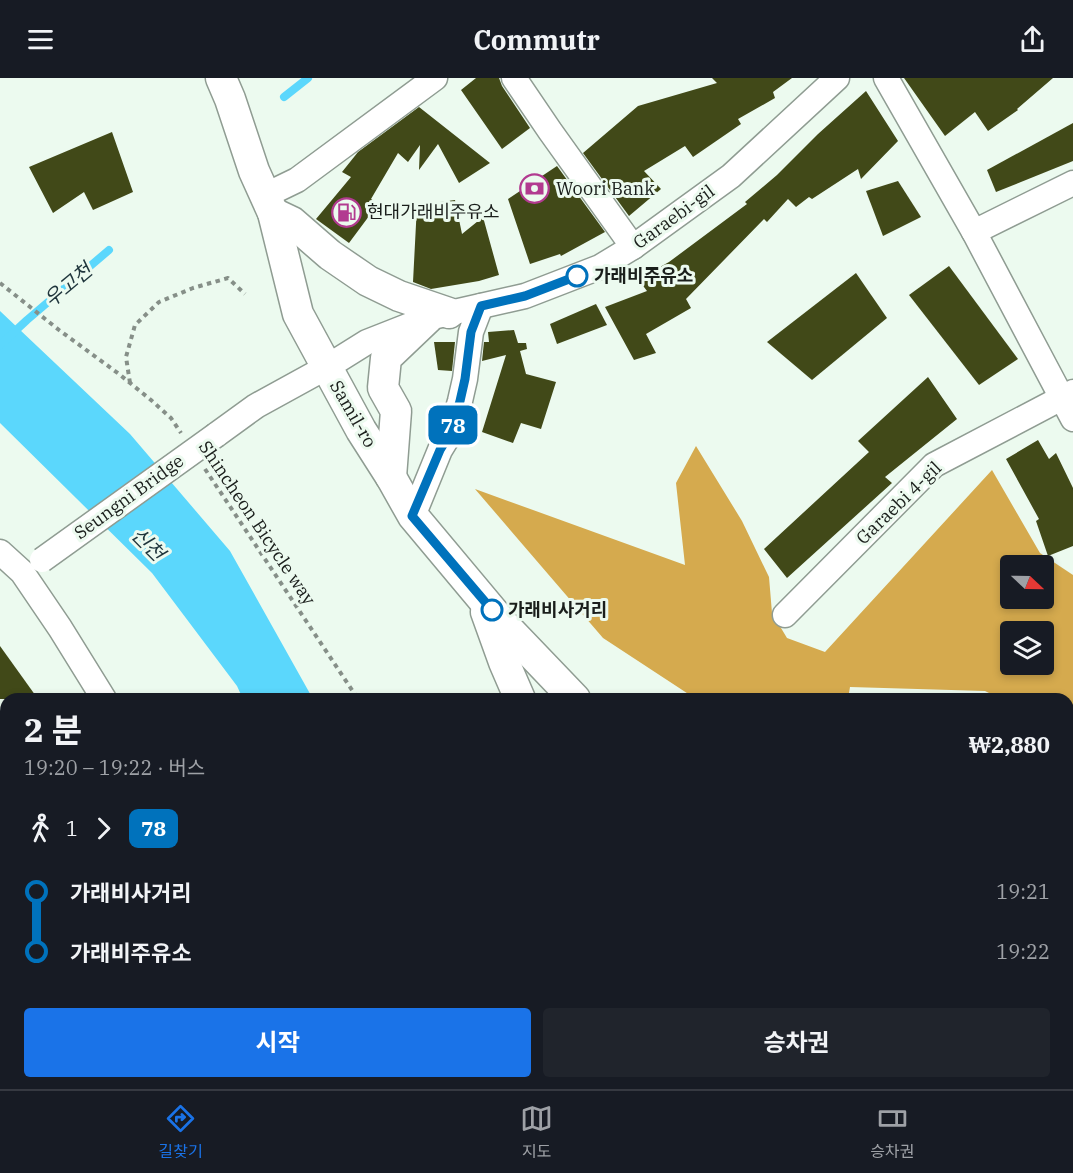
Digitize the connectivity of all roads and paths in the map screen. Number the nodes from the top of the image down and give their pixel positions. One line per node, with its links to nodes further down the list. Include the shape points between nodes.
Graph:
1 (221, 78): 7 (main road, Samil-ro)
2 (435, 78): 7 (street)
3 (514, 78): 9 (street)
4 (837, 78): 9 (street, Garaebi-gil, via 731,176)
5 (886, 78): 8 (street)
6 (1073, 183): 8 (street)
7 (268, 204): 13 (main road, via 368,281); 14 (main road, Samil-ro, via 298,314)
8 (974, 232): 16 (street)
9 (633, 247): 12 (street, Garaebi-gil, via 600,267 563,282)
10 (0, 283): 15 (path, Shincheon Bicycle way)
11 (245, 294): 15 (path, via 228,278 159,302 135,326 126,357)
12 (481, 306): 13 (street, Garaebi-gil); 21 (street, via 471,332 465,379 451,432)
13 (439, 316): 14 (street, Garaebi-gil, via 367,342); 20 (main road, via 386,358 383,388 396,411)
14 (327, 367): 20 (main road, Samil-ro); 23 (street, Seungni Bridge, bridge, via 256,406)
15 (130, 383): 18 (path, Shincheon Bicycle way, via 171,418)
16 (1067, 395): 17 (street); 25 (street, Garaebi 4-gil, via 934,465)
17 (1073, 419)
18 (184, 437)
19 (203, 466): 27 (path, Shincheon Bicycle way)
20 (391, 477): 21 (main road, Samil-ro)
21 (412, 516): 24 (main road, Samil-ro)
22 (0, 552): 23 (street)
23 (32, 566): 26 (street, via 60,628)
24 (480, 595): 28 (main road); 29 (main road, Samil-ro)
25 (785, 615)
26 (100, 693)
27 (354, 693)
28 (517, 693)
29 (569, 693)

